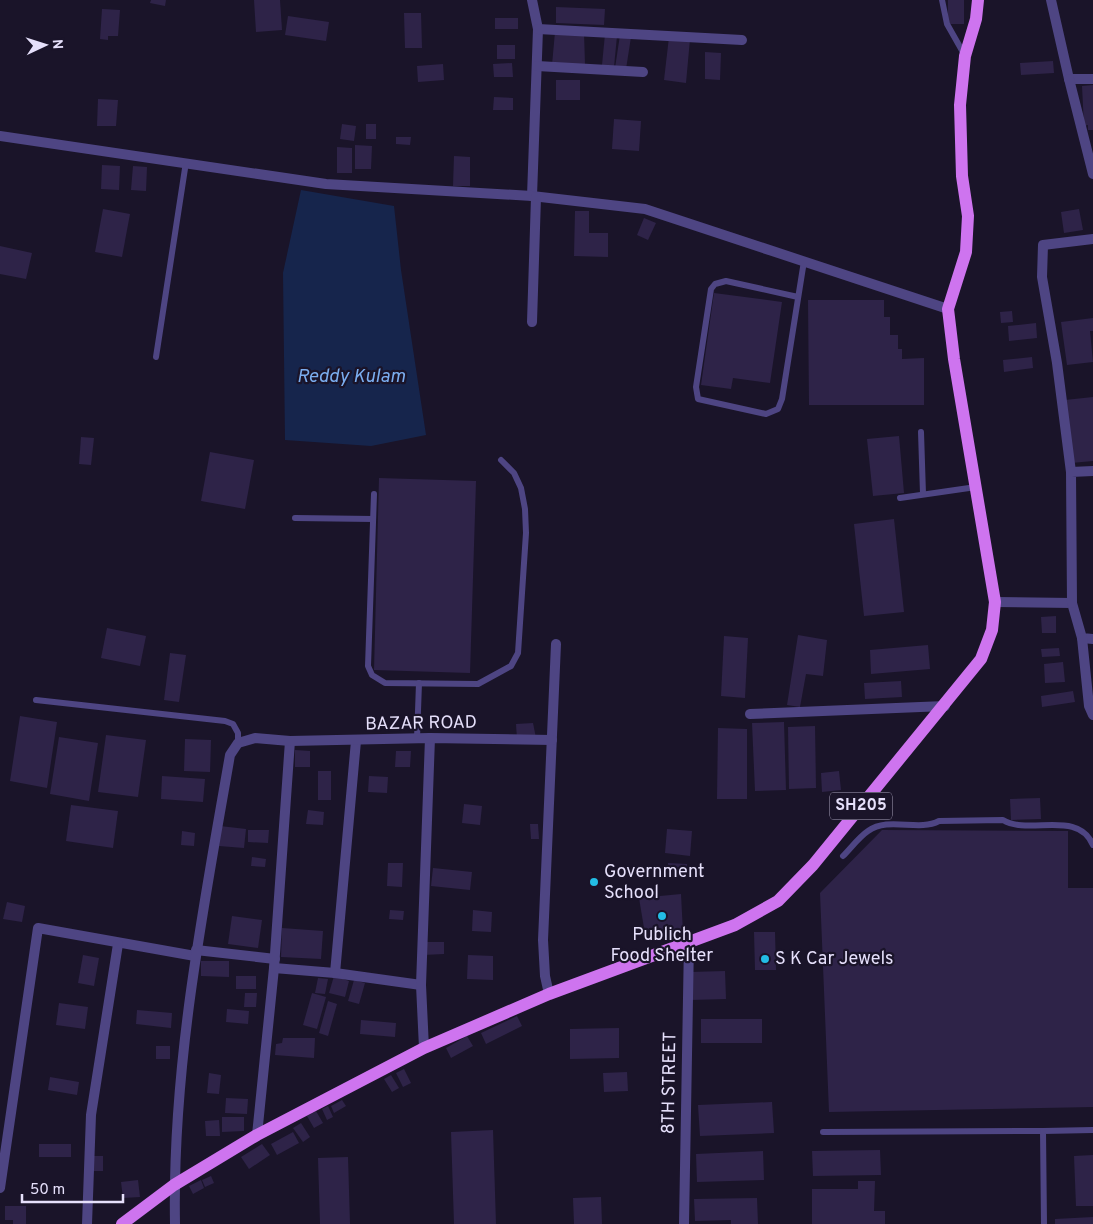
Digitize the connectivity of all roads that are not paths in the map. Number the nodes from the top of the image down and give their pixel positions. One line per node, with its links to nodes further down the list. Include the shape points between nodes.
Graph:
1 (532, 0): 5 (street)
2 (942, 0): 7 (lane, via 947,24)
3 (978, 0): 7 (main road, SH205)
4 (1051, 0): 10 (street)
5 (538, 29): 6 (street); 8 (street)
6 (742, 40)
7 (965, 56): 19 (main road, SH205, via 960,105 962,176 968,216 966,252)
8 (537, 66): 9 (street); 15 (street)
9 (643, 72)
10 (1069, 79): 11 (street); 14 (street)
11 (1093, 79)
12 (0, 136): 13 (street)
13 (186, 162): 15 (street, via 326,184); 21 (lane)
14 (1093, 174)
15 (534, 196): 17 (street, via 645,209); 20 (street)
16 (1093, 239): 25 (street, via 1043,245 1042,277)
17 (804, 262): 18 (lane); 19 (street)
18 (798, 296): 18 (lane, via 778,409 766,414 698,399 696,387 715,284 726,281)
19 (948, 309): 26 (main road, SH205)
20 (532, 322)
21 (156, 357)
22 (921, 432): 28 (lane)
23 (501, 460): 36 (lane, via 514,473 525,509 518,653 511,666 478,684)
24 (1093, 471): 25 (street)
25 (1072, 472): 33 (street)
26 (976, 486): 28 (lane); 32 (main road, SH205)
27 (374, 494): 31 (lane)
28 (923, 494): 29 (lane)
29 (900, 498)
30 (295, 518): 31 (lane)
31 (373, 519): 36 (lane, via 368,666 372,675 385,683)
32 (995, 602): 33 (street); 38 (main road, SH205, via 992,630 982,659)
33 (1072, 604): 34 (street)
34 (1088, 639): 40 (street)
35 (556, 644): 43 (street)
36 (419, 683): 42 (lane)
37 (36, 700): 46 (lane, via 225,721 234,724)
38 (945, 706): 39 (street); 49 (main road, SH205, via 778,901 734,925)
39 (750, 714)
40 (1093, 715)
41 (430, 738): 42 (street, BAZAR ROAD); 43 (street, BAZAR ROAD); 54 (street)
42 (417, 739): 45 (street, BAZAR ROAD)
43 (552, 740): 55 (street, via 543,940)
44 (290, 741): 45 (street, BAZAR ROAD); 46 (street, BAZAR ROAD, via 255,738); 52 (street)
45 (356, 741): 53 (street)
46 (238, 743): 51 (street, via 230,756)
47 (1093, 845): 48 (lane, via 1082,830 1064,826 1019,825 1003,820 939,821 876,827)
48 (844, 856)
49 (689, 942): 55 (main road, SH205); 67 (street, 8TH STREET)
50 (118, 944): 51 (street); 57 (street, via 38,928); 64 (street, via 91,1115)
51 (196, 953): 52 (street); 62 (street, via 176,1116)
52 (274, 964): 53 (street); 61 (street)
53 (336, 973): 54 (street)
54 (421, 985): 56 (street)
55 (549, 994): 56 (main road, SH205)
56 (424, 1048): 61 (main road, SH205)
57 (4, 1126): 63 (street)
58 (1093, 1130): 59 (lane)
59 (1043, 1131): 60 (lane); 68 (lane)
60 (823, 1132)
61 (256, 1135): 62 (main road, SH205)
62 (174, 1185): 65 (main road, SH205); 66 (street)
63 (0, 1188)
64 (86, 1224)
65 (122, 1224)
66 (175, 1224)
67 (684, 1224)
68 (1044, 1224)

